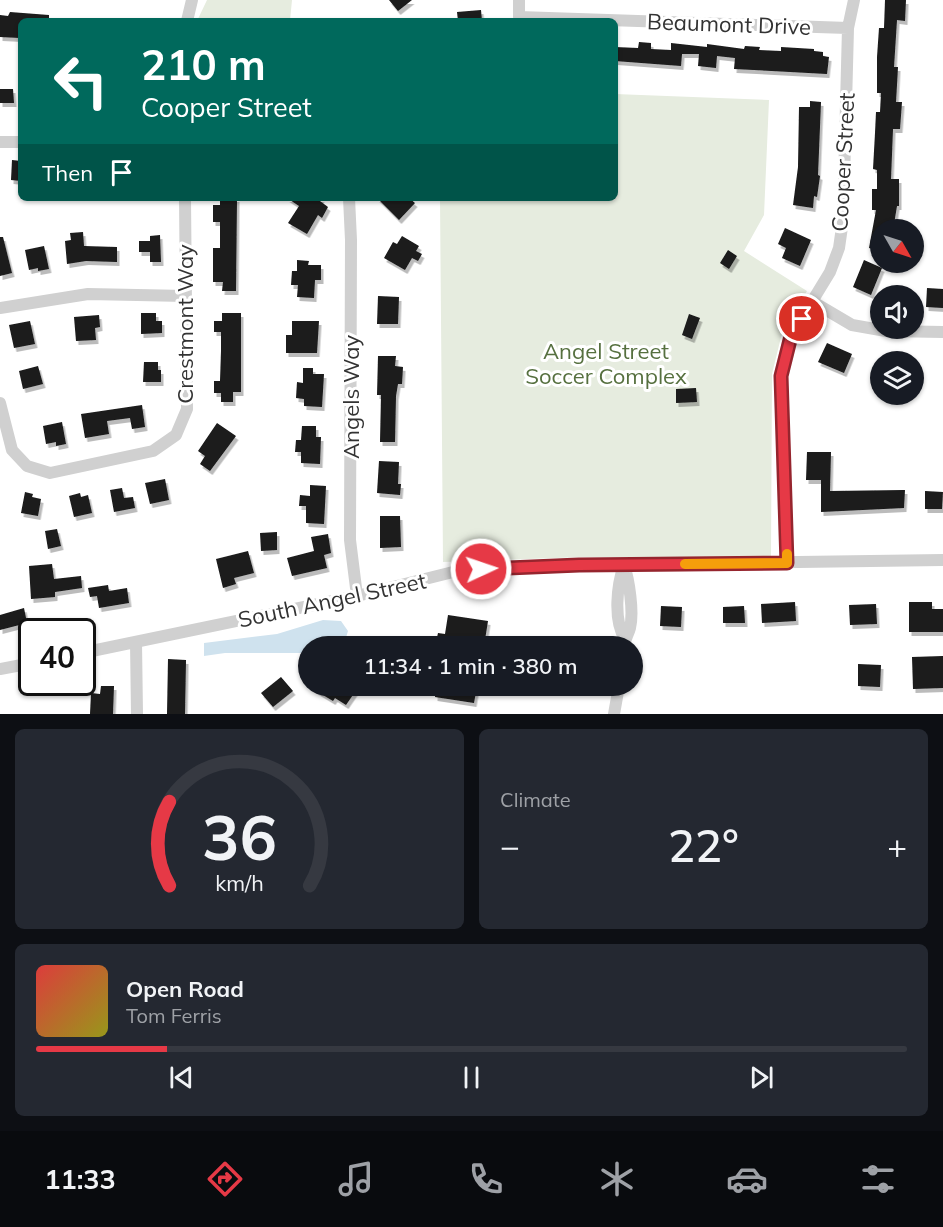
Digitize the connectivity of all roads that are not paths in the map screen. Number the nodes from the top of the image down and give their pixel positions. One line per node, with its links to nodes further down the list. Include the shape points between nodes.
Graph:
1 (192, 0): 4 (street)
2 (519, 0): 5 (street, Beaumont Drive, via 519,17)
3 (854, 0): 7 (street, Cooper Street)
4 (188, 18)
5 (549, 18)
6 (618, 20): 7 (street, Beaumont Drive)
7 (848, 28): 13 (street, Cooper Street, via 843,220 831,272)
8 (0, 142): 9 (street)
9 (18, 142)
10 (185, 201): 12 (street, Crestmont Way)
11 (349, 201): 20 (street, Angels Way, via 350,540)
12 (186, 296): 14 (street, via 88,294); 16 (street, Crestmont Way, via 187,409 176,435 153,451 50,473 27,466 12,450)
13 (813, 302): 15 (street, via 852,325 886,331); 18 (street, Cooper Street, via 791,336 781,376)
14 (0, 308)
15 (943, 332)
16 (0, 403)
17 (943, 560): 18 (street, South Angel Street)
18 (787, 563): 19 (street, South Angel Street)
19 (624, 565): 20 (street, South Angel Street, via 461,570); 21 (street, via 630,581)
20 (357, 596): 22 (street, South Angel Street)
21 (627, 636)
22 (136, 642): 23 (street, South Angel Street); 27 (street)
23 (96, 650)
24 (18, 666): 25 (street)
25 (0, 669)
26 (617, 696): 28 (street)
27 (136, 714)
28 (614, 714)

